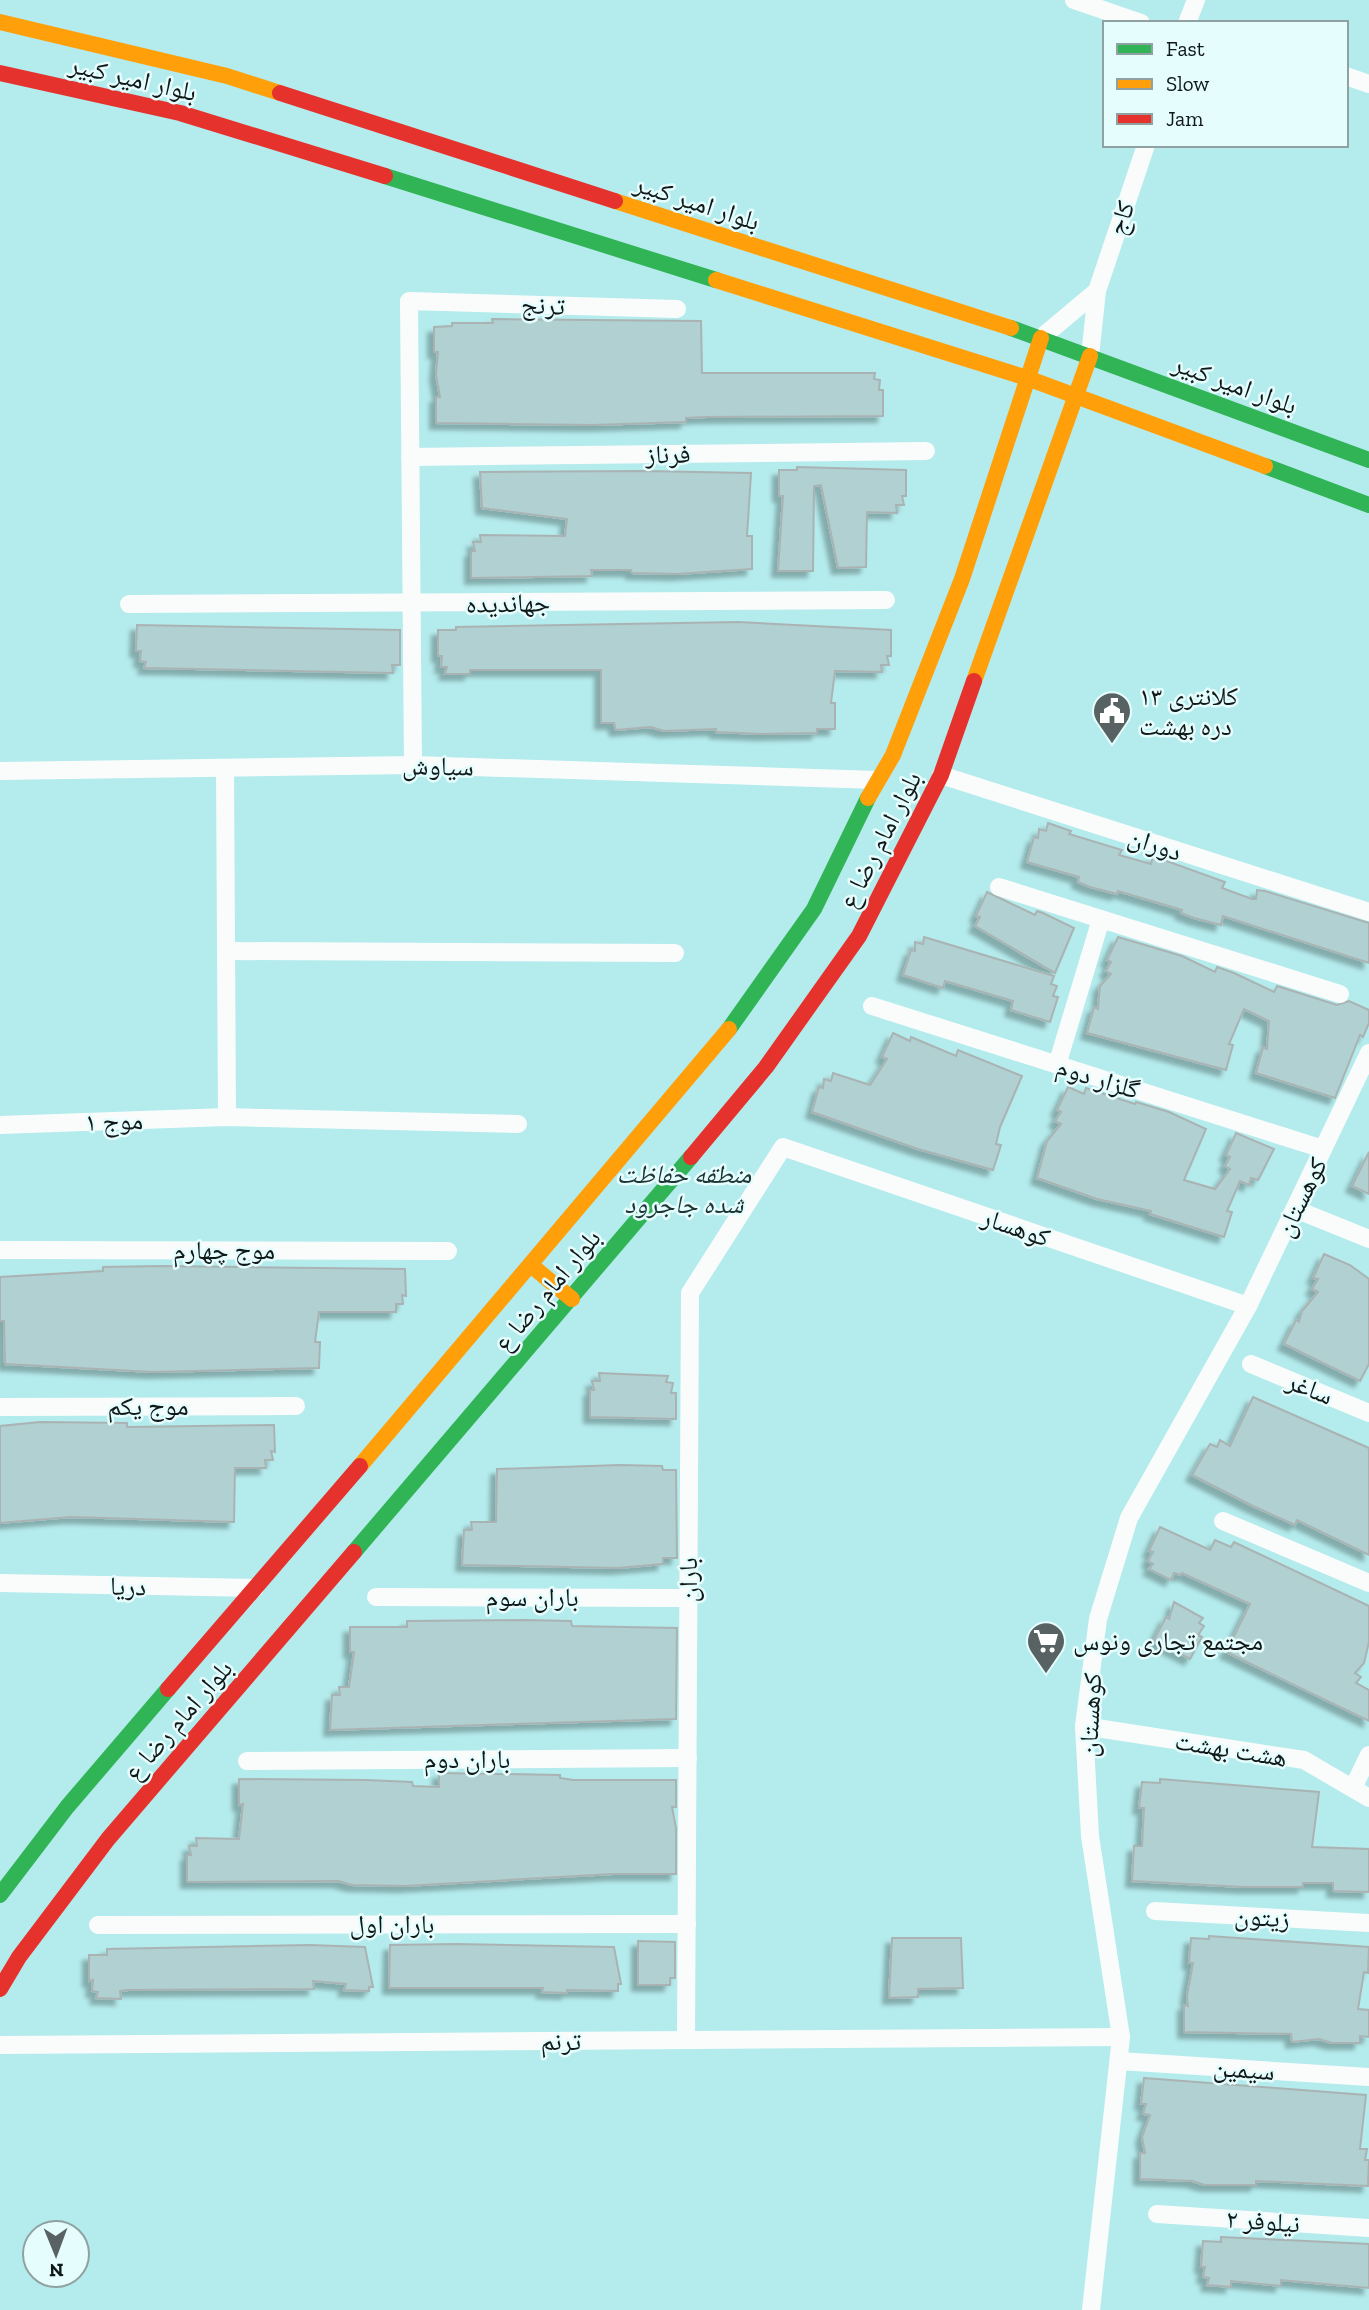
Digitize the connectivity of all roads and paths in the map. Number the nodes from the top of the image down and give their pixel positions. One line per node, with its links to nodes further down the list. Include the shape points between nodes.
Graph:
1 (1074, 0): 2 (street)
2 (1135, 21)
3 (0, 22): 10 (main road, بلوار امیر کبیر, via 228,76 400,138)
4 (0, 73): 12 (main road, بلوار امیر کبیر, via 180,113 400,174)
5 (1348, 77): 6 (street)
6 (1369, 84)
7 (1145, 147): 8 (street, کاج)
8 (1097, 291): 10 (street); 11 (street, کاج)
9 (677, 309): 15 (street, ترنج, via 409,301)
10 (1041, 338): 11 (main road, بلوار امیر کبیر); 12 (main road, بلوار امام رضا ع)
11 (1090, 356): 13 (main road, بلوار امام رضا ع); 16 (main road, بلوار امیر کبیر)
12 (1027, 378): 13 (main road, بلوار امیر کبیر); 25 (main road, بلوار امام رضا ع, via 962,579 893,755)
13 (1076, 396): 17 (main road, بلوار امیر کبیر); 24 (main road, بلوار امام رضا ع)
14 (926, 451): 15 (street, فرناز)
15 (410, 457): 20 (street)
16 (1369, 460)
17 (1369, 505)
18 (887, 600): 20 (street, جهاندیده)
19 (129, 604): 20 (street, جهاندیده)
20 (412, 604): 21 (street)
21 (413, 765): 22 (street, سیاوش); 25 (street, سیاوش)
22 (225, 768): 23 (street, سیاوش); 29 (street)
23 (0, 771)
24 (941, 775): 27 (street, دوران); 45 (main road, بلوار امام رضا ع, via 859,936 766,1067)
25 (877, 780): 44 (main road, بلوار امام رضا ع, via 814,909 724,1035)
26 (999, 887): 28 (street)
27 (1369, 912)
28 (1101, 919): 31 (street); 34 (street)
29 (226, 951): 30 (street); 35 (street)
30 (675, 953)
31 (1340, 994)
32 (872, 1006): 34 (street, گلزار دوم)
33 (1369, 1054): 39 (street, کوهستان)
34 (1058, 1065): 39 (street, گلزار دوم)
35 (227, 1117): 36 (street, موج ۱); 37 (street, موج ۱)
36 (518, 1124)
37 (0, 1125)
38 (783, 1147): 46 (street, کوهسار); 56 (street, باران, via 690,1293)
39 (1324, 1149): 40 (street, کوهستان)
40 (1295, 1209): 41 (street); 46 (street, کوهستان)
41 (1369, 1239)
42 (0, 1250): 43 (street, موج چهارم)
43 (448, 1251)
44 (532, 1266): 45 (main road); 54 (main road, بلوار امام رضا ع)
45 (572, 1299): 68 (main road, بلوار امام رضا ع, via 108,1839)
46 (1248, 1306): 57 (street, کوهستان, via 1129,1518 1098,1619)
47 (1251, 1364): 50 (street, ساغر)
48 (0, 1406): 49 (street, موج یکم)
49 (296, 1406)
50 (1369, 1413)
51 (1223, 1521): 53 (street)
52 (0, 1583): 54 (street, دریا)
53 (1369, 1583)
54 (255, 1588): 63 (main road, بلوار امام رضا ع, via 67,1807)
55 (376, 1597): 56 (street, باران سوم)
56 (688, 1598): 59 (street, باران)
57 (1084, 1726): 61 (street, هشت بهشت, via 1304,1760); 69 (street, کوهستان, via 1090,1836)
58 (1369, 1755): 61 (street)
59 (688, 1758): 60 (street, باران دوم); 66 (street, باران)
60 (247, 1761)
61 (1353, 1788): 62 (street, هشت بهشت)
62 (1369, 1798)
63 (0, 1895)
64 (1155, 1911): 65 (street, زیتون)
65 (1369, 1923)
66 (687, 1924): 67 (street, باران اول); 70 (street, باران)
67 (98, 1925)
68 (0, 1989)
69 (1121, 2037): 70 (street, ترنم); 72 (street, کوهستان)
70 (686, 2040): 71 (street, ترنم)
71 (0, 2045)
72 (1119, 2061): 73 (street, سیمین); 76 (street, کوهستان)
73 (1369, 2077)
74 (1157, 2214): 75 (street, نیلوفر ۲)
75 (1369, 2228)
76 (1090, 2310)

